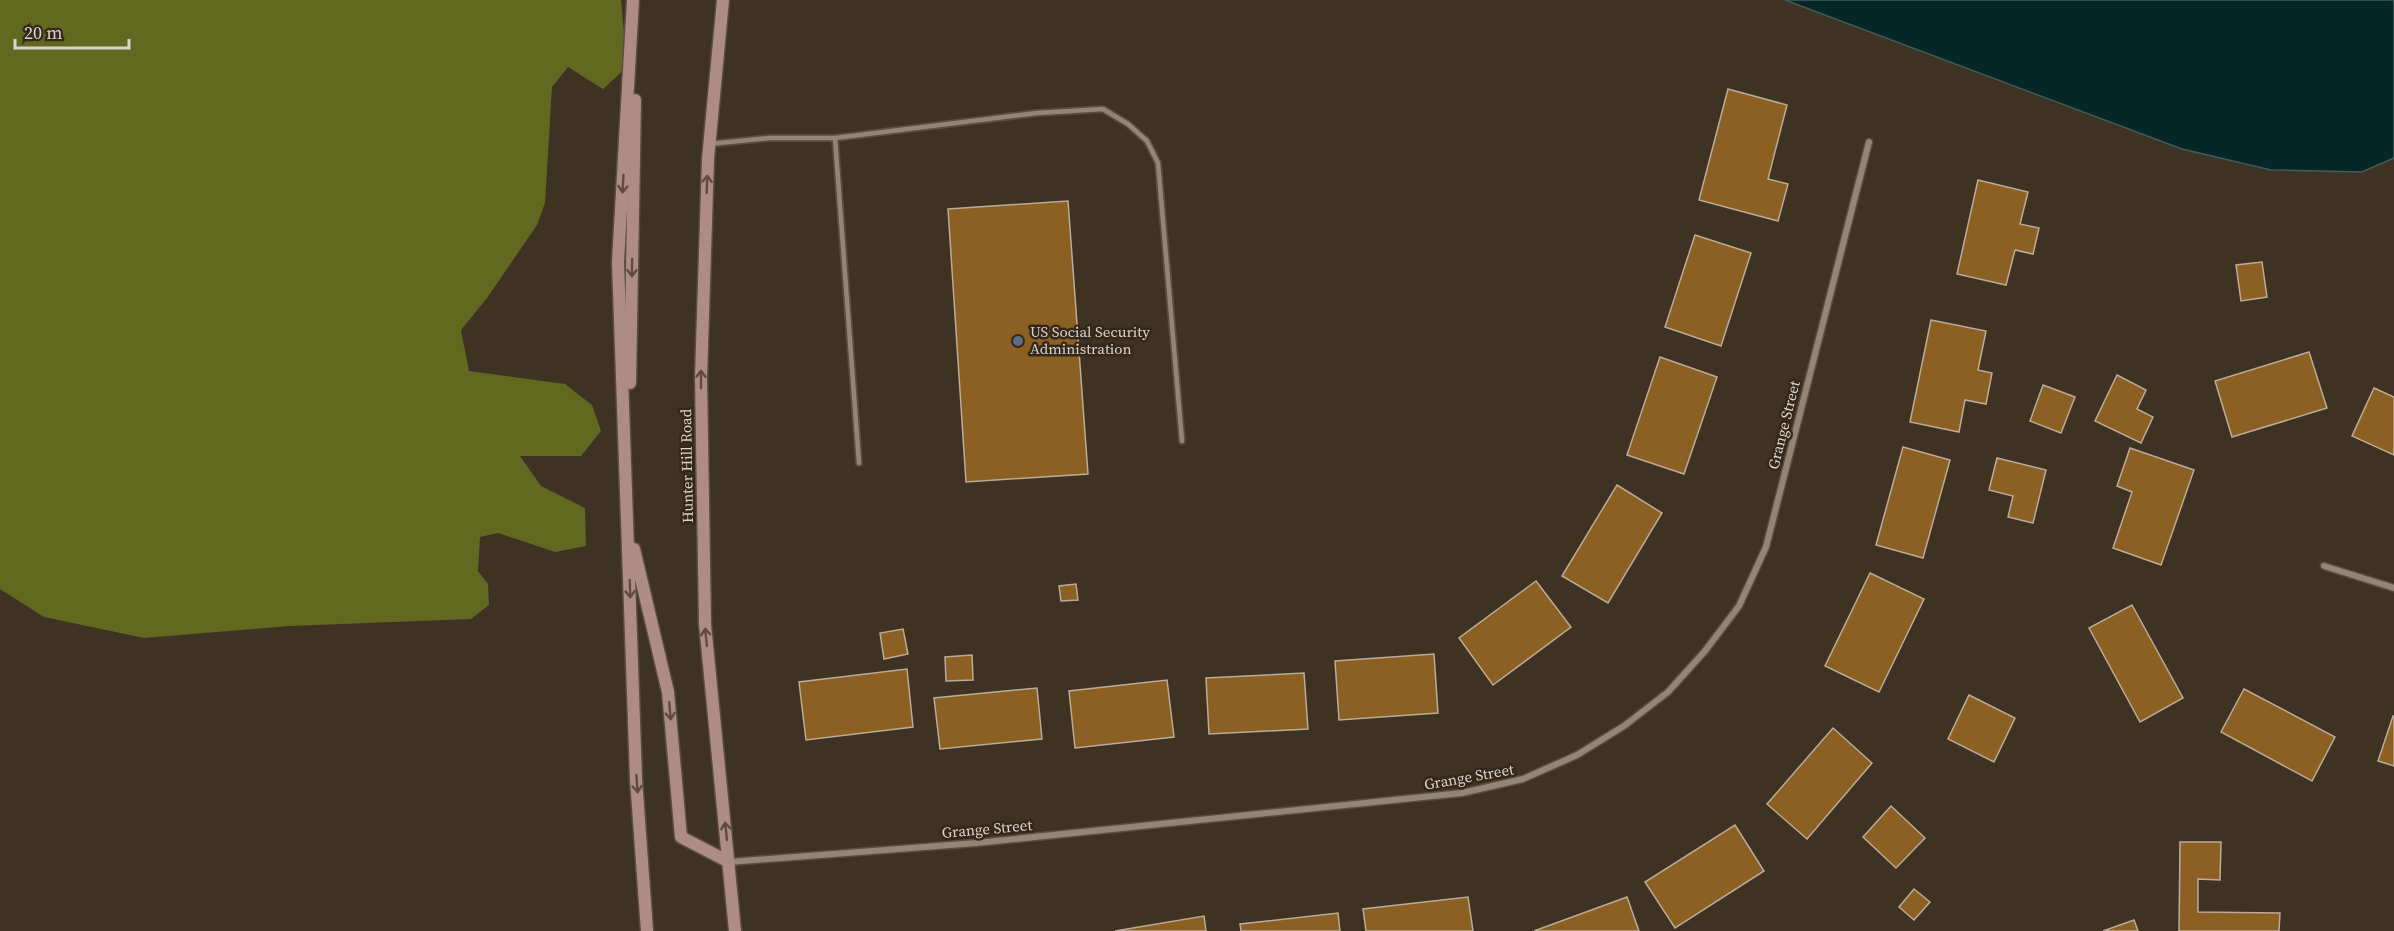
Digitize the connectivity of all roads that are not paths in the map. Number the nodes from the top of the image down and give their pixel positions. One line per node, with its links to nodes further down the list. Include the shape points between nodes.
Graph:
1 (635, 0): 8 (street, one-way to 8)
2 (723, 0): 5 (street, Hunter Hill Road)
3 (835, 138): 5 (lane, via 769,138); 6 (lane, via 1037,113 1103,109 1128,124 1147,141 1158,163); 7 (lane)
4 (1869, 142): 11 (street, Grange Street, via 1766,547 1739,606 1705,651 1668,692 1624,726 1577,755 1523,779 1462,793 976,843)
5 (709, 144): 11 (street, Hunter Hill Road, one-way to 5, via 705,624 701,376)
6 (1182, 441)
7 (859, 464)
8 (627, 524): 11 (street, one-way to 11, via 668,692 681,837); 12 (street, one-way to 12, via 636,779)
9 (2324, 566): 10 (street)
10 (2394, 588)
11 (729, 862): 13 (street, Hunter Hill Road)
12 (647, 931)
13 (735, 931)

